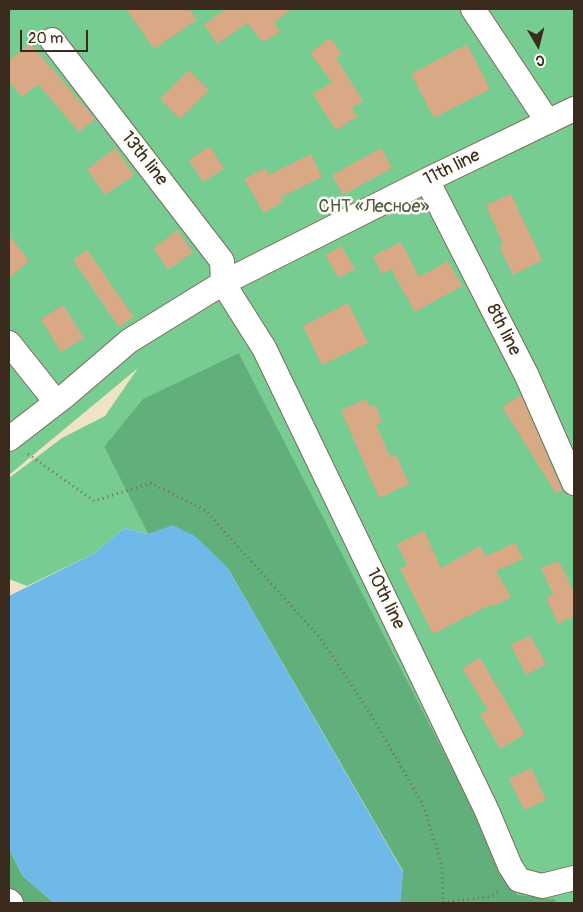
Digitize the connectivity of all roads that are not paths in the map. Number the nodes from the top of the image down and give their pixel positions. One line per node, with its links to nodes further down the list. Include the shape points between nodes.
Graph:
1 (473, 9): 4 (street)
2 (52, 40): 6 (street, 13th line, via 222,261)
3 (574, 109): 4 (street, 11th line)
4 (548, 122): 5 (street, 11th line)
5 (427, 180): 6 (street, 11th line); 10 (street, 8th line, via 527,376)
6 (223, 283): 8 (street, 11th line, via 129,341); 11 (street, 10th line, via 264,348 487,811 510,866 520,880 542,886)
7 (9, 343): 8 (street)
8 (56, 402): 9 (street, 11th line)
9 (16, 445)
10 (574, 482)
11 (569, 879)

